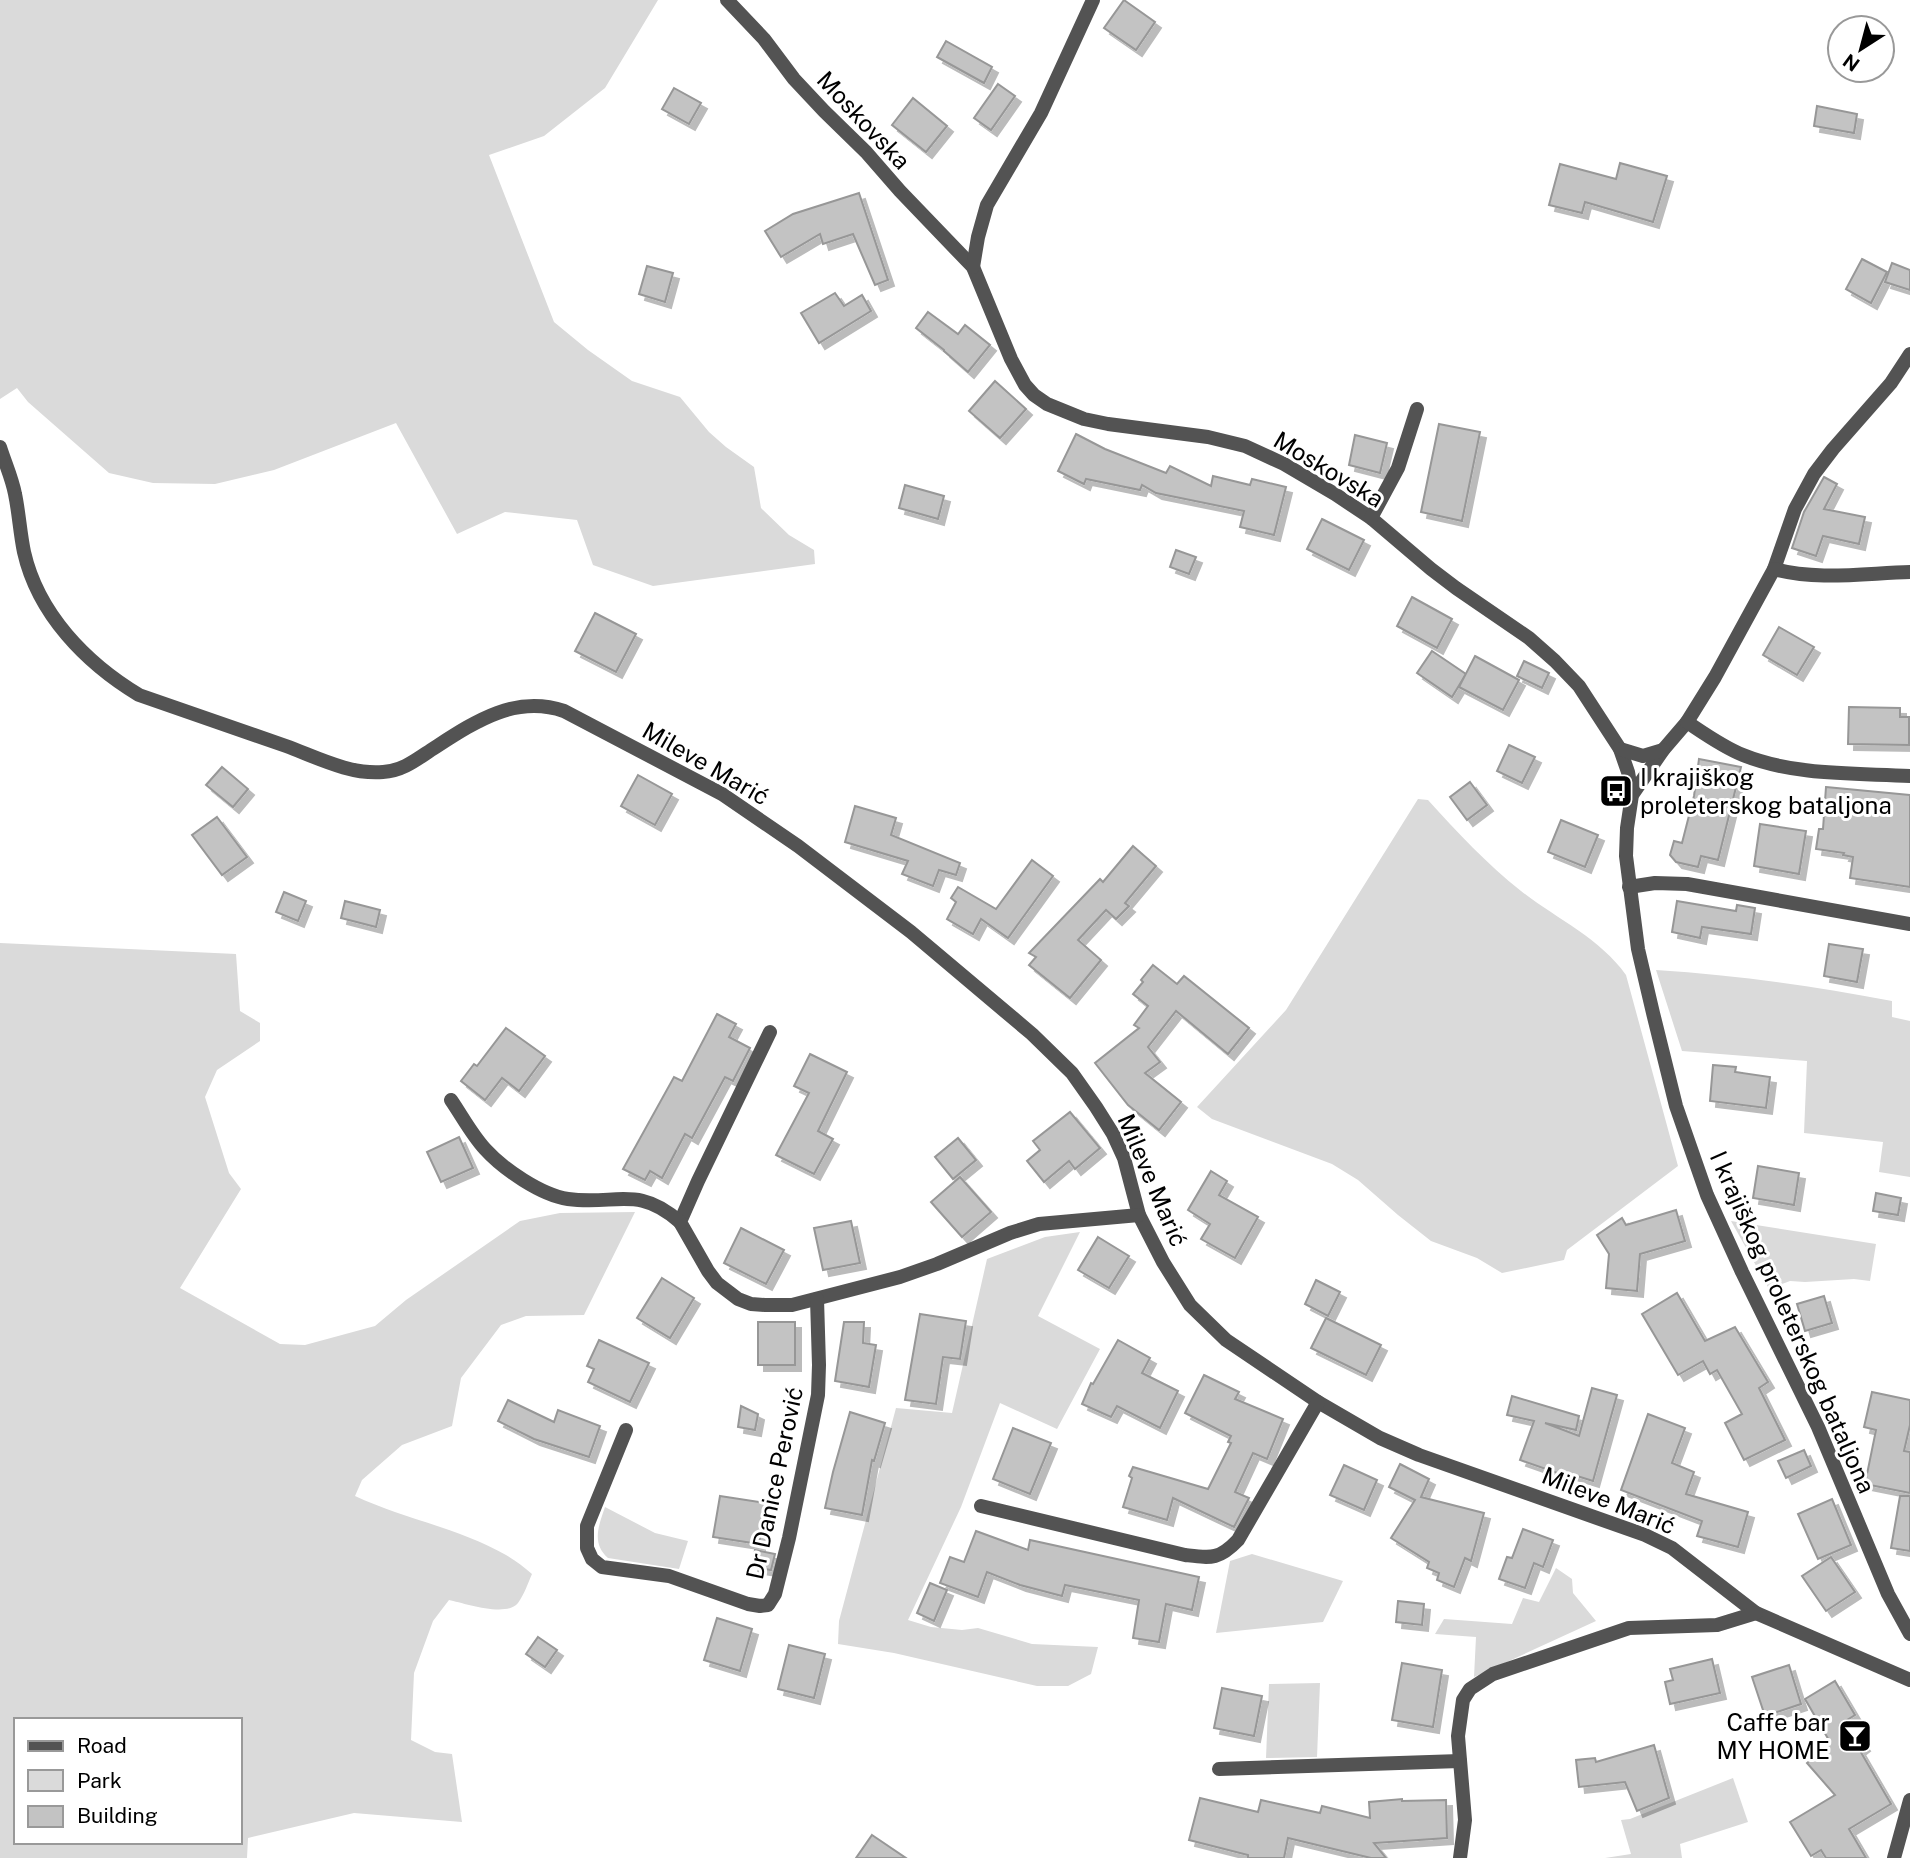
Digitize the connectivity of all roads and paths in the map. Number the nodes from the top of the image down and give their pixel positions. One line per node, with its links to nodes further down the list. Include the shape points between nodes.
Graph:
1 (727, 0): 3 (street, Moskovska, via 794,79)
2 (1093, 0): 3 (street, via 1041,113 986,205)
3 (973, 267): 7 (street, Moskovska, via 1025,385 1047,404 1084,419 1245,446 1284,464)
4 (1910, 354): 8 (street, I krajiškog proleterskog bataljona, via 1814,474 1795,509)
5 (1417, 409): 7 (street, via 1398,468)
6 (0, 447): 19 (street, Mileve Marić, via 36,584 53,617 114,680 139,695 369,772 398,769 514,707 551,707 597,728 722,794 787,838 1019,1021 1072,1073 1097,1107 1124,1158)
7 (1371, 518): 11 (street, Moskovska, via 1430,569 1555,661 1579,686)
8 (1774, 569): 9 (street, via 1794,575); 10 (street, I krajiškog proleterskog bataljona)
9 (1910, 572)
10 (1687, 722): 12 (street, I krajiškog proleterskog bataljona); 13 (street, via 1718,743 1776,765)
11 (1620, 749): 12 (street, via 1643,756); 14 (street, Moskovska)
12 (1663, 750): 14 (street, I krajiškog proleterskog bataljona)
13 (1910, 776)
14 (1632, 795): 15 (street, I krajiškog proleterskog bataljona, via 1626,856)
15 (1629, 887): 16 (street, via 1687,884); 26 (street, I krajiškog proleterskog bataljona, via 1638,949 1676,1106 1707,1195)
16 (1910, 925)
17 (770, 1032): 20 (street)
18 (451, 1100): 20 (street, via 484,1149 534,1187 565,1199 627,1198 655,1204)
19 (1139, 1214): 21 (street, via 1039,1224 900,1277); 22 (street, Mileve Marić, via 1190,1305 1226,1340)
20 (680, 1222): 21 (street, via 708,1272 738,1299 765,1305)
21 (817, 1299): 23 (street, Dr Danice Perović, via 818,1395 789,1538 768,1605 748,1604 669,1576 602,1567 593,1559 587,1548 587,1526)
22 (1318, 1402): 24 (street, via 1238,1540 1217,1556 1185,1556); 25 (street, Mileve Marić, via 1419,1455 1672,1548)
23 (626, 1430)
24 (981, 1506)
25 (1756, 1613): 27 (street, Mileve Marić); 28 (street, via 1717,1625 1629,1628 1493,1674 1462,1700)
26 (1910, 1634)
27 (1910, 1680)
28 (1460, 1761): 29 (street); 31 (street, via 1465,1820)
29 (1219, 1769)
30 (1910, 1800): 32 (street)
31 (1460, 1858)
32 (1894, 1858)

